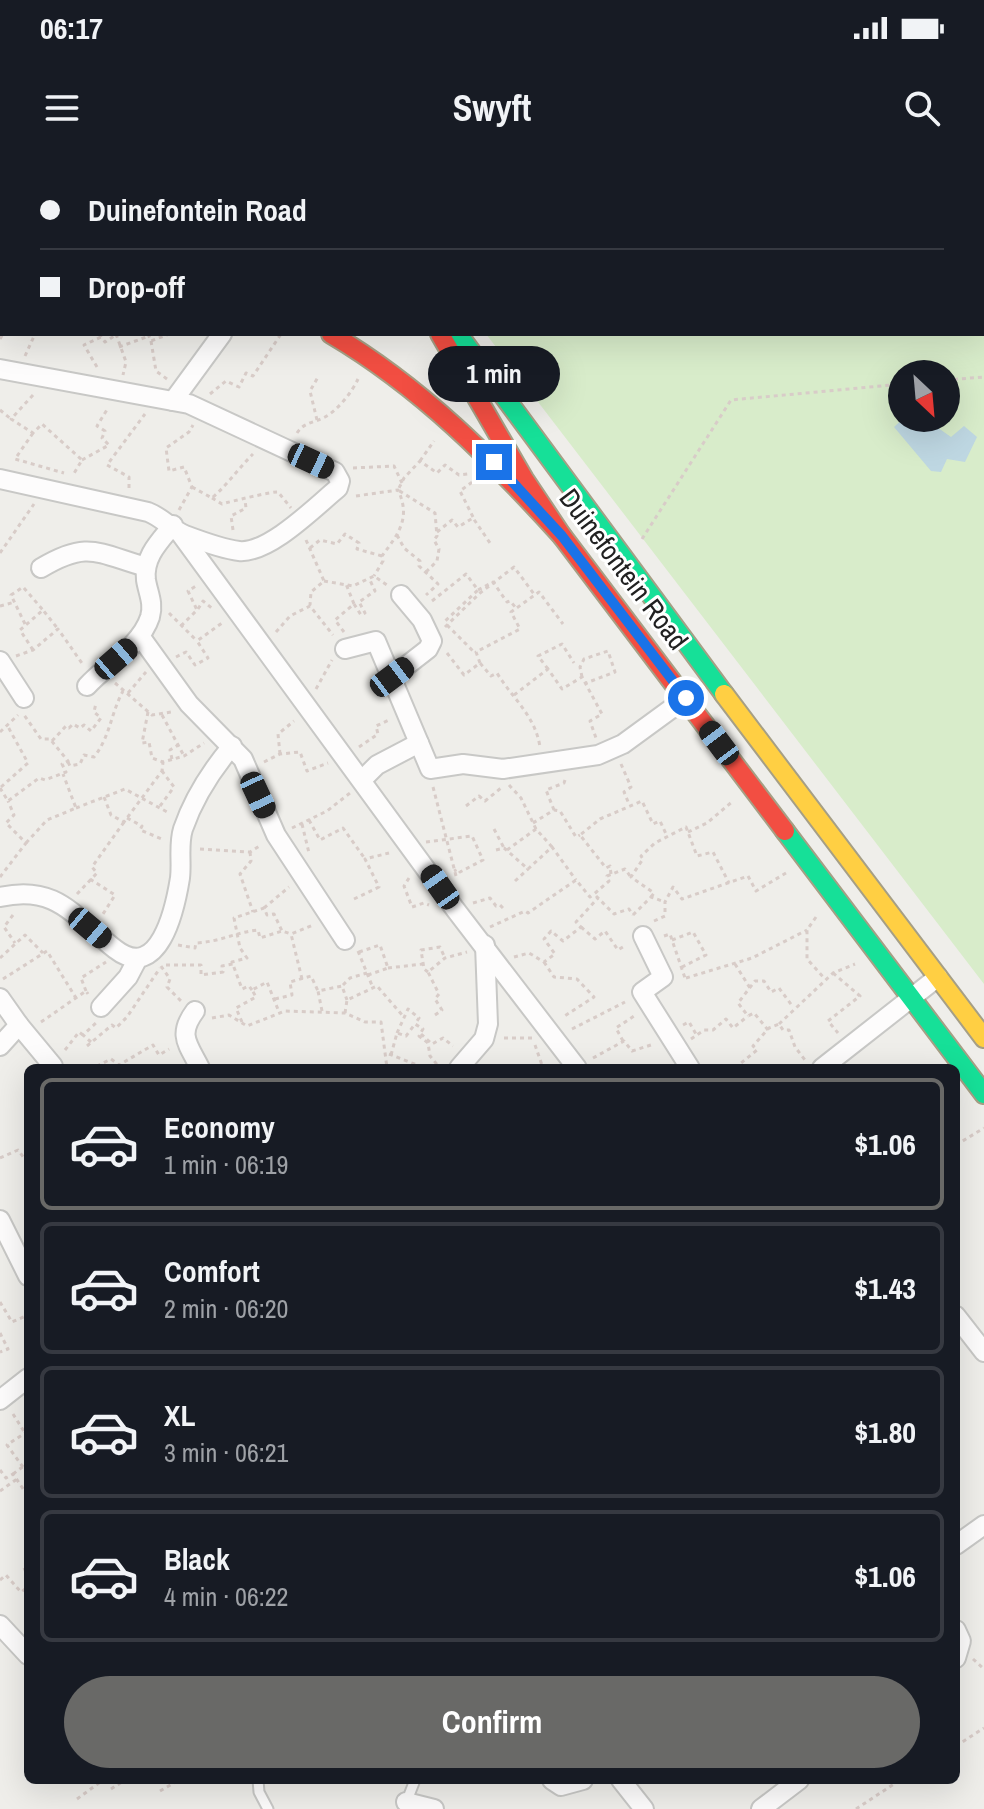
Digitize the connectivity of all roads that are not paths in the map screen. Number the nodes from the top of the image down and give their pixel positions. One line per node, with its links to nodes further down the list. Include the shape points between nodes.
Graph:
1 (220, 336): 6 (street)
2 (334, 336): 9 (main road, via 429,400)
3 (441, 336): 9 (main road, Duinefontein Road)
4 (459, 336): 28 (main road, Duinefontein Road)
5 (0, 369): 6 (street)
6 (170, 396): 8 (street, via 335,472 339,484 255,550 240,551)
7 (0, 479): 8 (street, via 128,507 161,517)
8 (177, 529): 10 (street, via 154,549); 22 (street)
9 (562, 536): 19 (main road, Duinefontein Road)
10 (146, 567): 11 (street, via 87,550 68,552); 13 (street, via 151,613)
11 (41, 568)
12 (413, 599): 16 (street, via 434,637)
13 (140, 636): 17 (street); 21 (street, via 189,704)
14 (350, 647): 16 (street, via 376,641)
15 (2, 664): 18 (street)
16 (392, 677): 20 (street)
17 (94, 679)
18 (24, 698)
19 (686, 698): 20 (street, via 610,751 504,776 463,764 430,769); 30 (main road, Duinefontein Road)
20 (419, 743): 22 (street, via 377,765)
21 (232, 746): 26 (street, via 243,759 276,835); 27 (street, via 200,790 186,823 180,878 160,943 149,956)
22 (362, 780): 25 (street)
23 (6, 896): 27 (street, via 27,892 55,898 117,951)
24 (645, 930): 36 (street, via 663,977 647,1000)
25 (481, 943): 37 (street, via 488,1024 484,1039); 40 (street)
26 (352, 946)
27 (138, 958): 31 (street)
28 (938, 977): 30 (street); 34 (main road, Duinefontein Road)
29 (0, 998): 33 (street)
30 (911, 998): 41 (street); 42 (main road, Duinefontein Road)
31 (101, 1007)
32 (195, 1011): 39 (street, via 184,1028)
33 (22, 1030): 35 (street); 38 (street)
34 (984, 1038)
35 (0, 1046)
36 (679, 1054)
37 (464, 1063)
38 (51, 1064)
39 (198, 1064)
40 (574, 1064)
41 (827, 1064)
42 (984, 1094)
43 (0, 1220): 44 (street)
44 (21, 1246)
45 (960, 1321): 46 (street)
46 (984, 1352)
47 (24, 1381): 48 (street)
48 (0, 1400)
49 (984, 1525): 50 (street)
50 (960, 1542)
51 (0, 1625): 52 (street)
52 (24, 1651)
53 (258, 1784): 58 (lane)
54 (413, 1784): 57 (lane)
55 (624, 1784): 60 (street)
56 (794, 1784): 61 (street)
57 (404, 1806): 59 (street)
58 (268, 1809)
59 (434, 1809)
60 (644, 1809)
61 (761, 1809)

